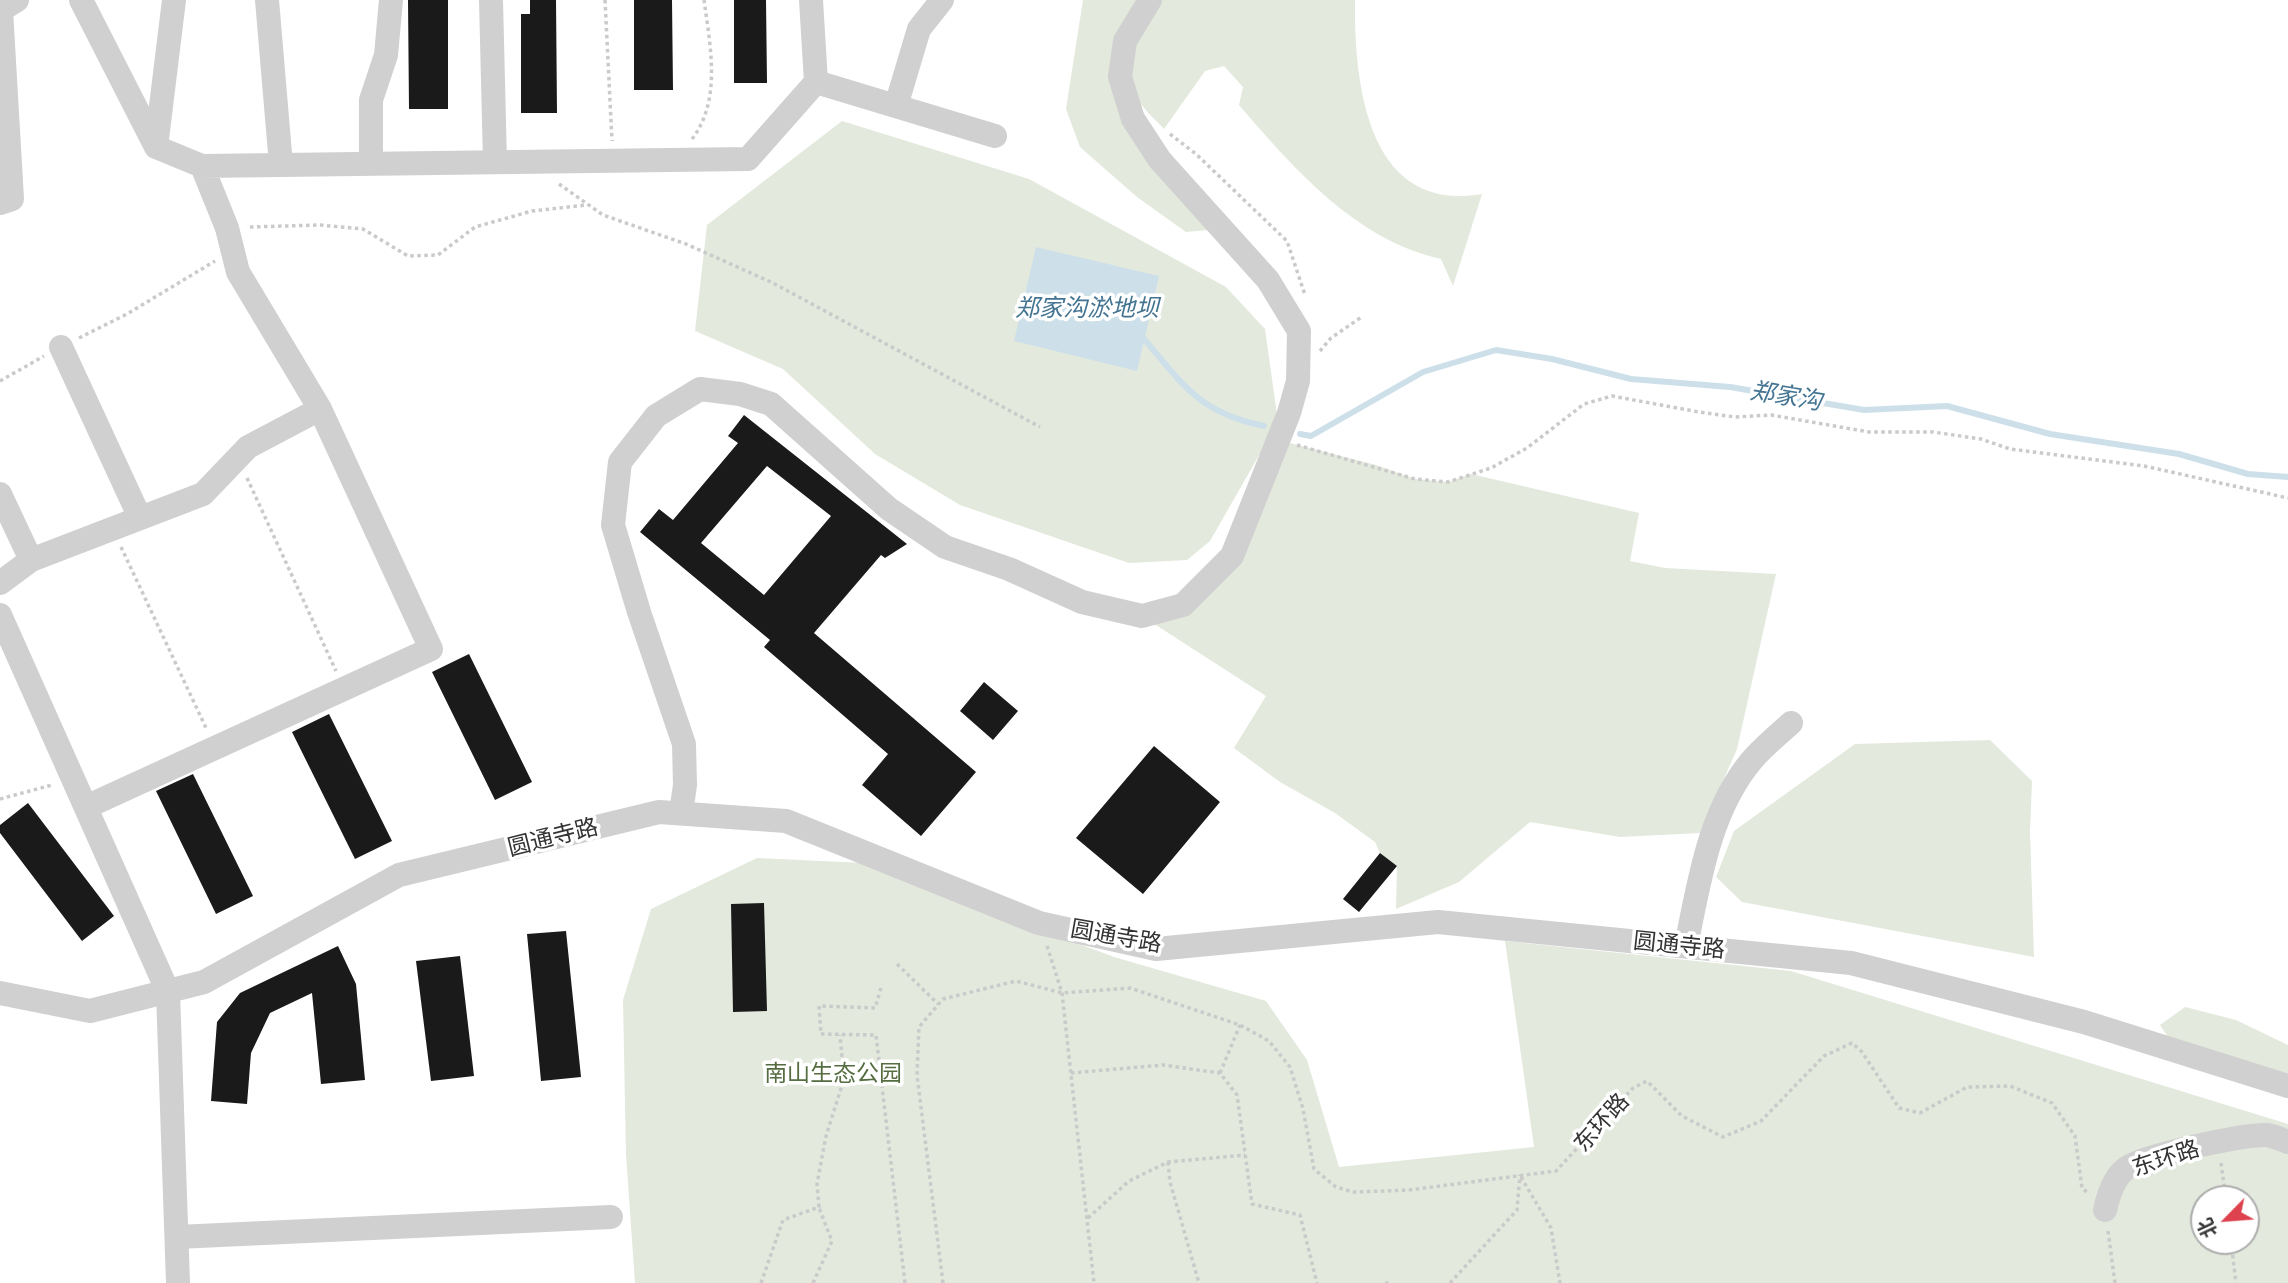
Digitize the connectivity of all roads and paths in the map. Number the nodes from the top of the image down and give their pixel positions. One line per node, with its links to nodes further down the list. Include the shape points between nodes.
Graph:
1 (18, 0): 24 (street, via 1,10 12,199)
2 (81, 0): 16 (street)
3 (174, 0): 16 (street)
4 (267, 0): 21 (street)
5 (391, 0): 20 (street, via 386,55 371,100)
6 (491, 0): 19 (street)
7 (605, 0): 17 (path)
8 (704, 0): 18 (path, via 713,62 705,122)
9 (811, 0): 12 (street)
10 (942, 0): 13 (street, via 919,29)
11 (1150, 0): 34 (street, via 1125,41 1120,77 1133,119 1159,159 1268,280 1299,331 1298,381)
12 (816, 82): 13 (street); 18 (street, via 748,159)
13 (896, 106): 15 (street)
14 (1164, 129): 27 (path, via 1287,241)
15 (995, 136)
16 (156, 147): 22 (street)
17 (613, 160): 18 (street); 19 (street)
18 (675, 160)
19 (495, 162): 20 (street)
20 (371, 164): 21 (street)
21 (281, 165): 22 (street)
22 (202, 166): 26 (street)
23 (557, 183): 25 (path)
24 (0, 203)
25 (589, 205): 26 (path, via 532,211 475,227 438,255 408,256 363,229 320,225); 33 (path, via 603,215 685,244 773,284)
26 (230, 239): 29 (path, via 127,314); 32 (street, via 238,272)
27 (1306, 301)
28 (1363, 316): 30 (path, via 1331,338 1315,359)
29 (61, 347): 31 (path); 38 (street)
30 (1313, 347)
31 (0, 381)
32 (320, 409): 35 (street, via 247,447); 43 (street, via 431,649)
33 (1040, 427)
34 (1278, 440): 37 (path, via 1415,479 1448,482 1491,468 1584,404 1612,396 1723,415 1771,415 1869,432 1933,432 1981,439 2010,449 2144,466); 49 (street, via 1232,556 1183,606 1142,615 1082,602 945,547 889,509 771,404 700,388 656,416 620,462 613,525 684,744)
35 (237, 458): 38 (street, via 203,494); 43 (path)
36 (0, 494): 40 (street)
37 (2288, 498)
38 (140, 518): 39 (street)
39 (113, 528): 40 (street); 45 (path)
40 (31, 560): 41 (street)
41 (0, 583)
42 (0, 615): 46 (street)
43 (345, 688): 45 (street)
44 (1791, 723): 51 (street, via 1751,761 1722,809 1704,862)
45 (215, 748): 48 (street)
46 (73, 780): 47 (path); 48 (street)
47 (0, 799)
48 (86, 807): 54 (street)
49 (681, 813): 50 (street, 圆通寺路, via 786,821); 54 (street, 圆通寺路, via 659,812 399,876 204,982)
50 (1039, 923): 51 (street, 圆通寺路, via 1156,948 1438,922); 56 (path)
51 (1686, 946): 62 (street, 圆通寺路, via 1852,963 2084,1022)
52 (897, 964): 57 (path)
53 (881, 988): 59 (path, via 875,1009 819,1006 821,1034)
54 (168, 992): 55 (street, 圆通寺路, via 90,1011); 73 (street)
55 (0, 993)
56 (1062, 993): 57 (path, 东环路, via 1016,981 943,999); 58 (path, 东环路, via 1130,988); 60 (path)
57 (939, 1004): 79 (path, via 919,1027 917,1075)
58 (1240, 1025): 61 (path); 67 (path, 东环路, via 1269,1041 1290,1067 1314,1169 1336,1187 1353,1192 1409,1190)
59 (840, 1034): 69 (path, via 844,1079 826,1136 817,1184); 78 (path, via 876,1035)
60 (1071, 1073): 61 (path, via 1163,1065); 72 (path)
61 (1220, 1073): 65 (path, via 1237,1095)
62 (2283, 1086)
63 (2278, 1139): 64 (street, 东环路)
64 (2216, 1143): 68 (path); 70 (street, 东环路, via 2126,1167 2108,1194)
65 (1245, 1154): 66 (path); 82 (path, via 1252,1204 1300,1215)
66 (1168, 1162): 72 (path, via 1129,1181); 81 (path)
67 (1520, 1175): 70 (path, 东环路, via 1556,1171 1633,1088 1647,1081 1682,1116 1724,1137 1761,1121 1824,1056 1852,1043 1899,1108 1920,1113 1967,1087 2010,1086 2052,1103 2075,1136 2082,1188); 85 (path, via 1517,1210); 86 (path, via 1551,1228)
68 (2224, 1185)
69 (819, 1208): 76 (path, via 783,1220); 77 (path, via 832,1241)
70 (2105, 1210): 87 (path)
71 (611, 1217): 73 (street)
72 (1087, 1220): 80 (path)
73 (177, 1237): 75 (street)
74 (2233, 1255): 88 (path)
75 (178, 1283)
76 (761, 1283)
77 (813, 1283)
78 (905, 1283)
79 (943, 1283)
80 (1094, 1283)
81 (1199, 1283)
82 (1317, 1283)
83 (1385, 1283): 84 (path)
84 (1392, 1283)
85 (1450, 1283)
86 (1560, 1283)
87 (2115, 1283)
88 (2236, 1283)

